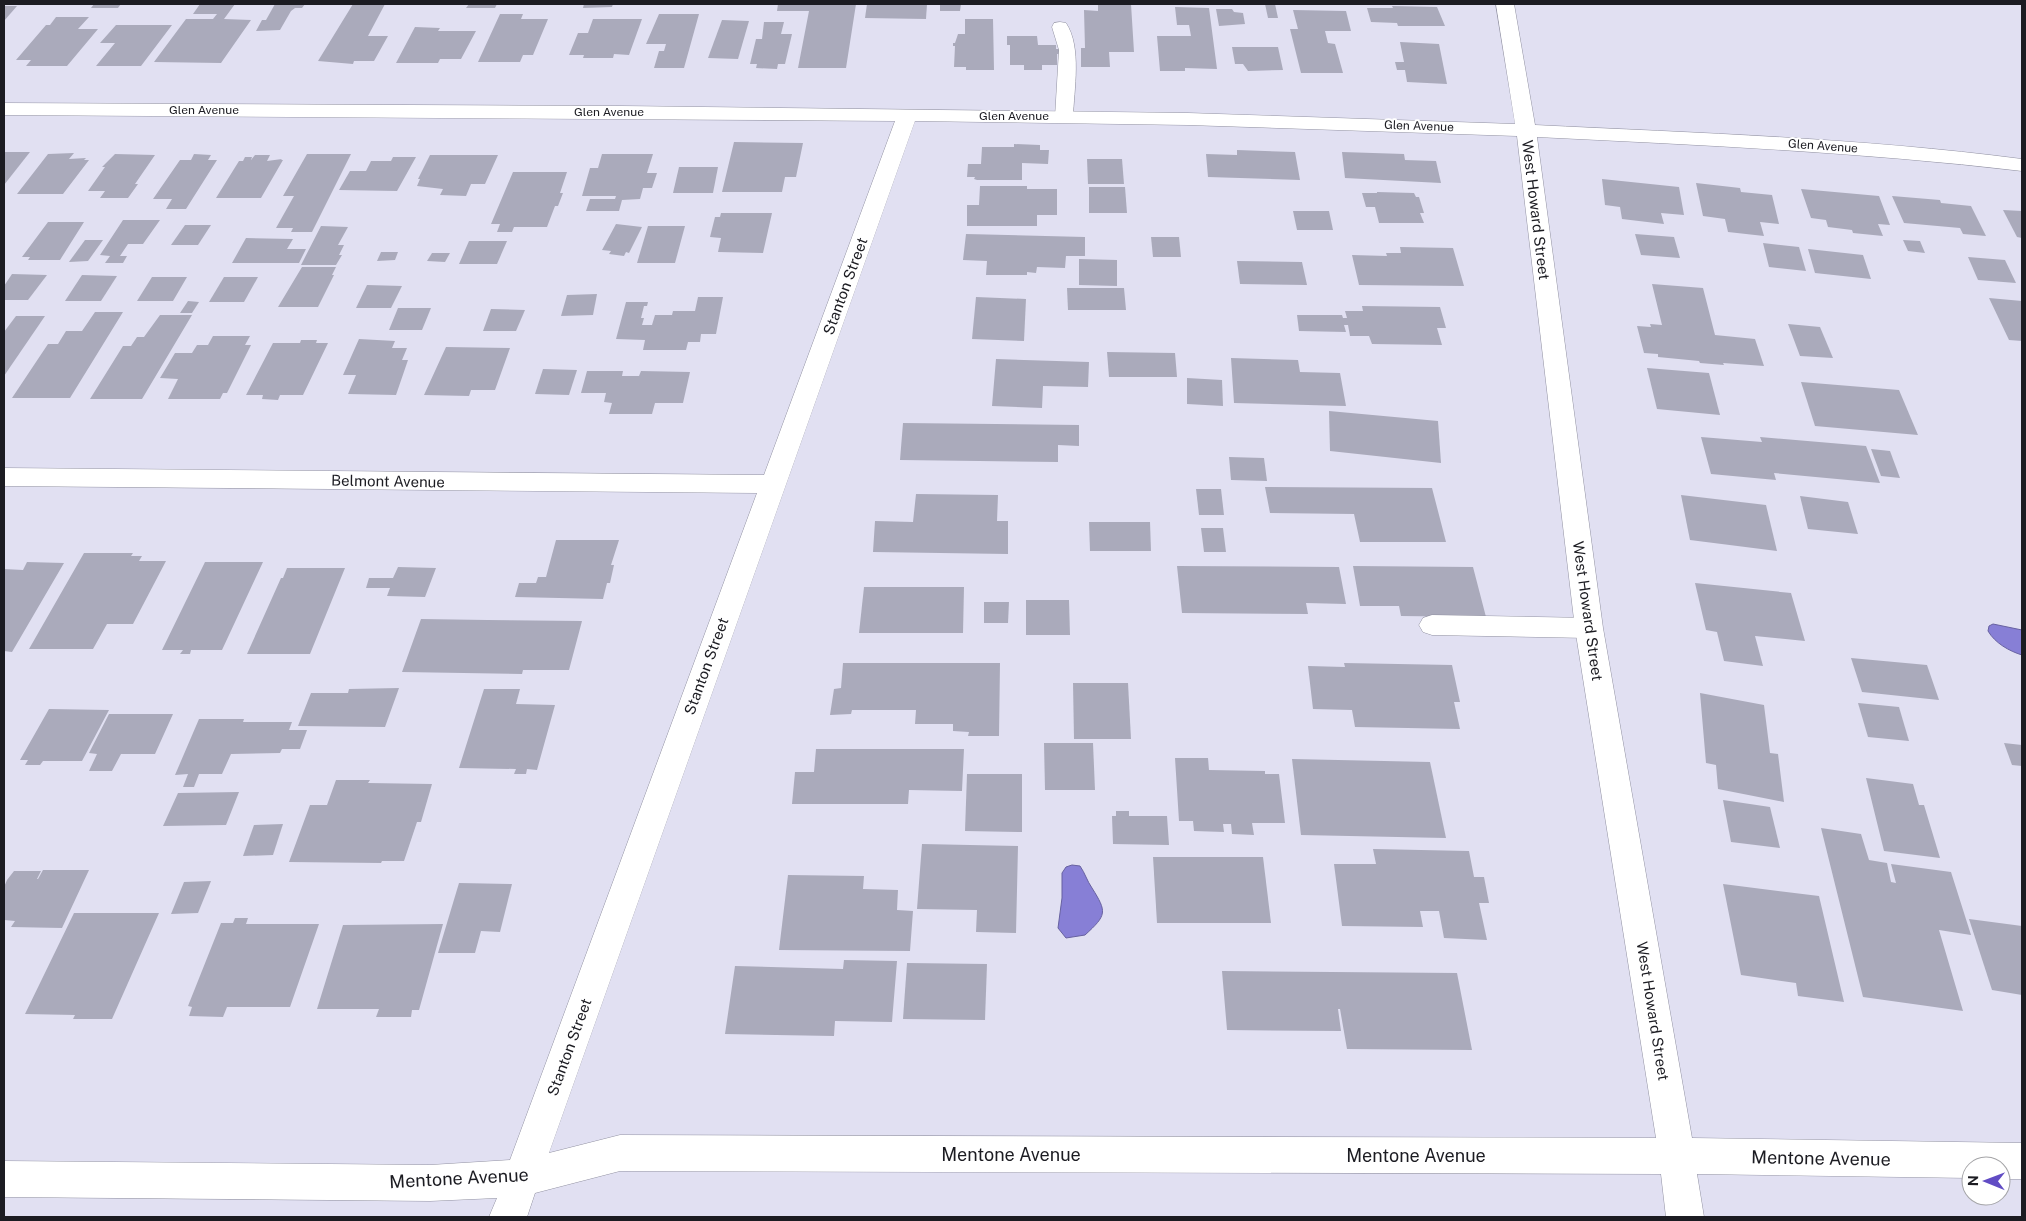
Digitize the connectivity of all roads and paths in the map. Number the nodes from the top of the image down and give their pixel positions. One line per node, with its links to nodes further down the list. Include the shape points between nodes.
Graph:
1 (1504, 4): 6 (street, West Howard Street)
2 (1060, 27): 5 (lane, via 1066,50)
3 (4, 109): 4 (street, Glen Avenue)
4 (907, 116): 5 (street, Glen Avenue); 9 (street, Stanton Street)
5 (1064, 116): 6 (street, Glen Avenue)
6 (1526, 130): 7 (street, Glen Avenue, via 1814,145); 11 (street, West Howard Street)
7 (2022, 165)
8 (4, 478): 9 (street, Belmont Avenue)
9 (772, 484): 14 (street, Stanton Street)
10 (1432, 626): 11 (lane, via 1477,624)
11 (1589, 628): 12 (street, West Howard Street)
12 (1677, 1156): 13 (street, Mentone Avenue); 14 (street, Mentone Avenue, via 620,1153); 17 (street, West Howard Street)
13 (2022, 1161)
14 (522, 1178): 15 (street, Mentone Avenue, via 430,1183); 16 (street, Stanton Street)
15 (4, 1179)
16 (508, 1217)
17 (1685, 1217)

